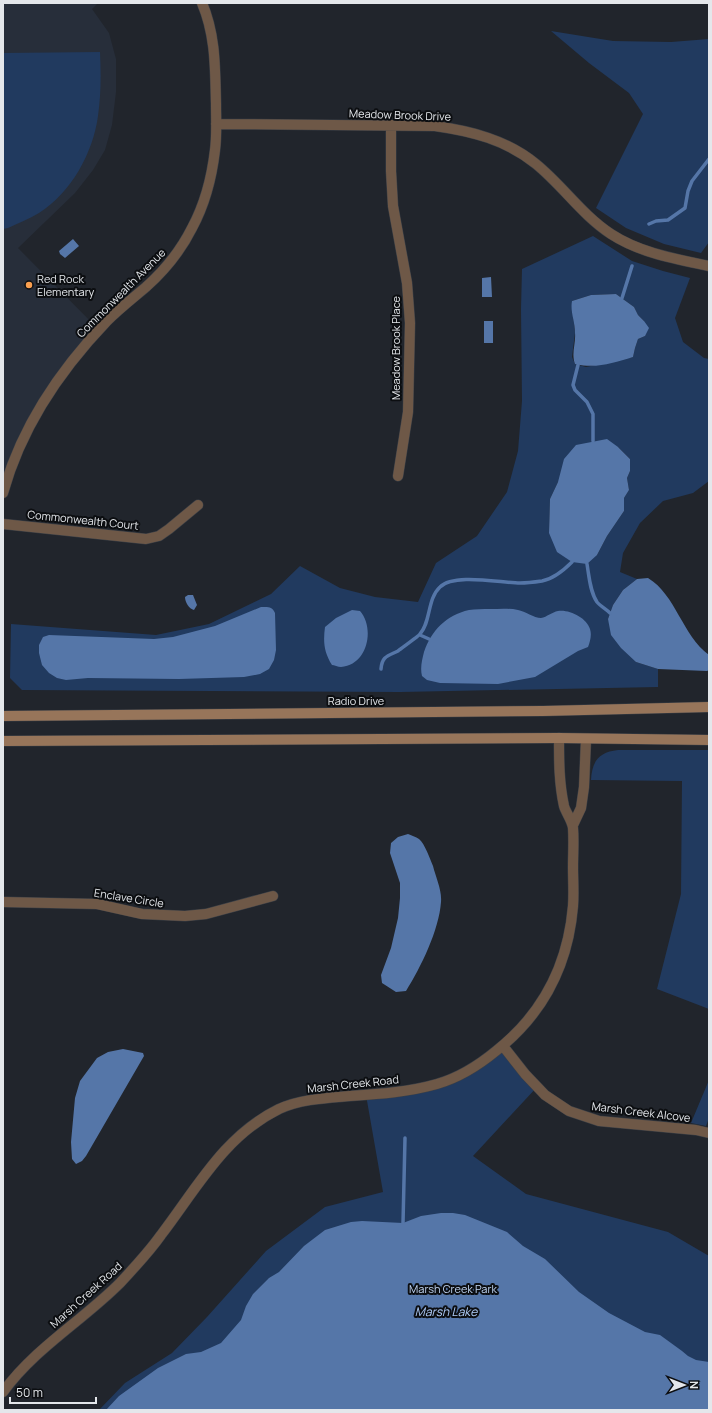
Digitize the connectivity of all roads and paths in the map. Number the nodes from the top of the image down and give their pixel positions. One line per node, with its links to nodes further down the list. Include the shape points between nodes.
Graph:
1 (202, 3): 2 (street, Commonwealth Avenue, via 212,31)
2 (216, 124): 3 (street, Meadow Brook Drive); 6 (street, Commonwealth Avenue, via 213,168 205,197 192,228 160,274 108,320 61,376 29,428)
3 (391, 125): 4 (street, Meadow Brook Drive, via 457,129 500,142 535,163 584,212 612,235 645,250); 5 (street, Meadow Brook Place, via 393,206 407,283 410,323 408,412)
4 (709, 266)
5 (398, 476)
6 (3, 492)
7 (198, 505): 8 (street, Commonwealth Court, via 159,536 146,539)
8 (3, 524)
9 (709, 707): 10 (main road, Radio Drive)
10 (3, 716)
11 (559, 738): 12 (main road); 14 (main road); 15 (street, Marsh Creek Road, via 561,789 565,809)
12 (586, 739): 13 (main road); 15 (street, Marsh Creek Road, via 581,808)
13 (709, 740)
14 (3, 741)
15 (573, 825): 18 (street, Marsh Creek Road, via 573,904 565,951 545,997 518,1033)
16 (273, 896): 17 (street, Enclave Circle, via 206,914 185,916 142,914 97,904)
17 (3, 902)
18 (503, 1046): 19 (street, Marsh Creek Alcove, via 545,1095 583,1117 598,1121); 20 (street, Marsh Creek Road, via 482,1062 439,1084 393,1093 306,1101 281,1109 255,1123 218,1157 160,1238 120,1283 45,1346)
19 (709, 1133)
20 (3, 1392)

